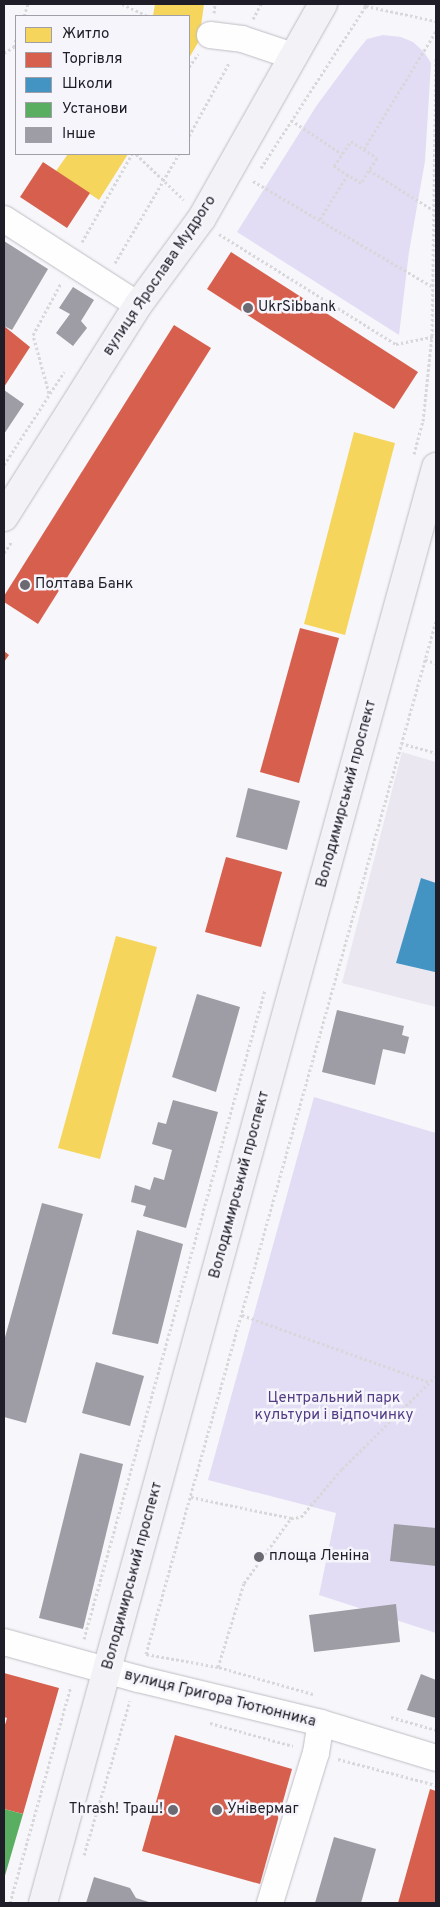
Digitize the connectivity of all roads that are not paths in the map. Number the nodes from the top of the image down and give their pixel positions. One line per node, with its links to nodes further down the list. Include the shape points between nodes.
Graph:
1 (323, 4): 3 (main road, вулиця Ярослава Мудрого)
2 (210, 35): 3 (street, via 242,39)
3 (293, 56): 5 (main road, вулиця Ярослава Мудрого, via 202,218)
4 (4, 219): 5 (street)
5 (128, 299): 7 (main road, вулиця Ярослава Мудрого)
6 (424, 463): 9 (main road, Володимирський проспект)
7 (4, 517)
8 (4, 1642): 9 (street, вулиця Григора Тютюнника)
9 (107, 1671): 10 (street, вулиця Григора Тютюнника); 12 (main road, Володимирський проспект)
10 (321, 1723): 11 (street, вулиця Григора Тютюнника); 13 (street, via 316,1752)
11 (436, 1758)
12 (43, 1903)
13 (270, 1903)

